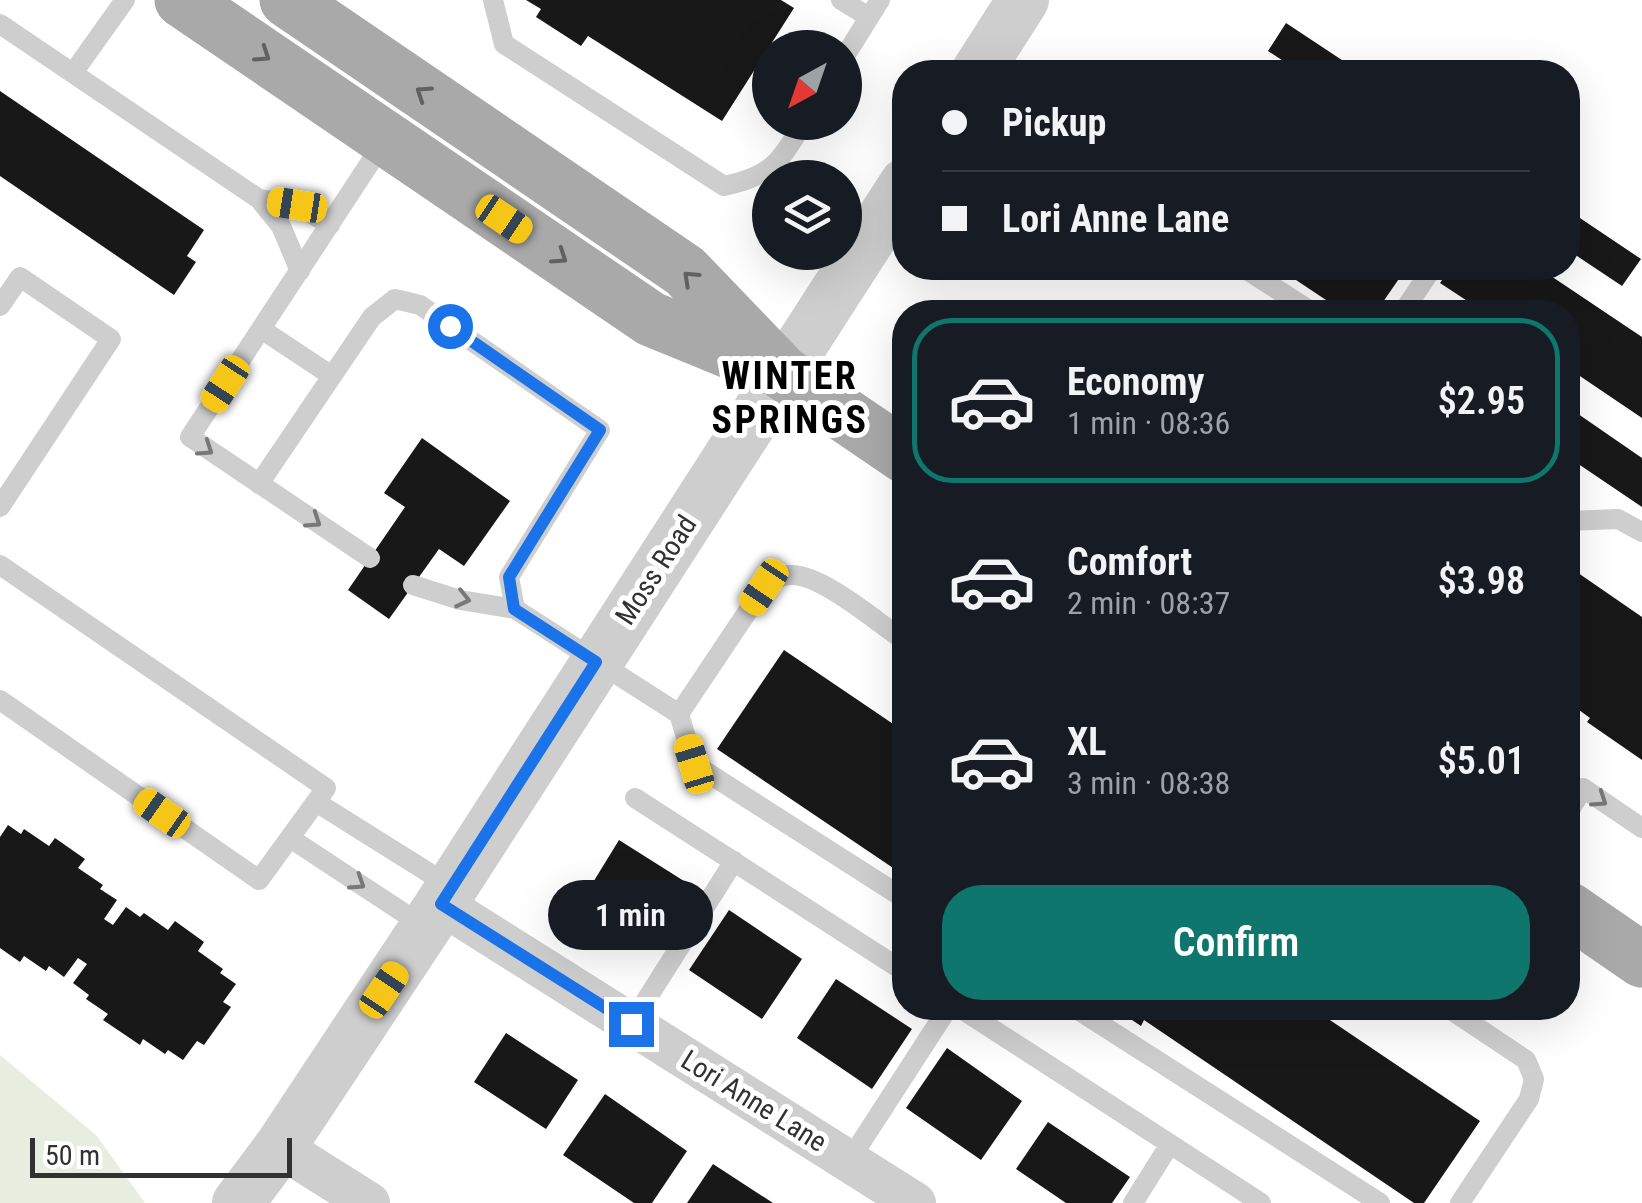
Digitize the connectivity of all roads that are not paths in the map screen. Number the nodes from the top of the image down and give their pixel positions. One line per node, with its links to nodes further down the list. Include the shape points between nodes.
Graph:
1 (125, 0): 10 (lane)
2 (182, 0): 11 (main road, one-way to 11)
3 (493, 0): 12 (lane, via 504,44 724,186 756,179)
4 (840, 0): 7 (lane)
5 (1010, 5): 9 (street)
6 (310, 8): 21 (main road, one-way to 6, via 684,271)
7 (874, 9)
8 (0, 24): 10 (lane)
9 (983, 60)
10 (73, 73): 13 (lane)
11 (386, 139): 15 (lane); 21 (main road, one-way to 21, via 651,320)
12 (793, 140)
13 (259, 199): 15 (lane, via 297,205); 16 (lane, via 281,226)
14 (892, 204): 21 (street, Moss Road)
15 (330, 225): 16 (lane)
16 (300, 271): 20 (lane)
17 (1263, 280): 18 (lane)
18 (1293, 300)
19 (0, 306): 25 (lane, via 20,276 111,339)
20 (261, 330): 22 (lane); 24 (lane, one-way to 24, via 190,438)
21 (783, 372): 23 (main road); 33 (street, Moss Road)
22 (332, 376): 24 (lane); 31 (lane, via 372,317 395,299 420,305 600,430 509,577)
23 (892, 447)
24 (258, 484): 28 (lane, one-way to 28)
25 (0, 507)
26 (1580, 520): 27 (lane, via 1618,519)
27 (1642, 532)
28 (370, 558)
29 (0, 565): 38 (lane, via 326,788)
30 (413, 586): 31 (lane, one-way to 31)
31 (514, 609): 33 (lane)
32 (892, 632): 35 (lane, via 821,584 796,574 778,576)
33 (596, 662): 35 (lane); 43 (street, Moss Road)
34 (0, 700): 40 (lane, via 260,880)
35 (678, 714): 42 (lane, via 694,764)
36 (1580, 793): 39 (lane, one-way to 39, via 1583,788)
37 (635, 798): 41 (lane)
38 (316, 802): 40 (lane); 43 (lane)
39 (1642, 828)
40 (290, 838): 43 (lane, one-way to 43)
41 (734, 862): 46 (lane); 51 (lane)
42 (892, 891)
43 (439, 906): 51 (street, Lori Anne Lane); 53 (street, Moss Road)
44 (1580, 917): 45 (main road)
45 (1642, 960)
46 (892, 964)
47 (940, 1020): 54 (lane)
48 (979, 1020): 52 (lane)
49 (1093, 1020): 60 (lane)
50 (1466, 1020): 61 (lane, via 1526,1060 1534,1078 1529,1099)
51 (631, 1024): 54 (street, Lori Anne Lane)
52 (1170, 1144): 58 (lane); 59 (lane)
53 (280, 1147): 55 (street, Moss Road); 56 (street)
54 (849, 1161): 57 (street, Lori Anne Lane)
55 (238, 1203)
56 (370, 1203)
57 (915, 1203)
58 (1134, 1203)
59 (1261, 1203)
60 (1380, 1203)
61 (1460, 1203)

